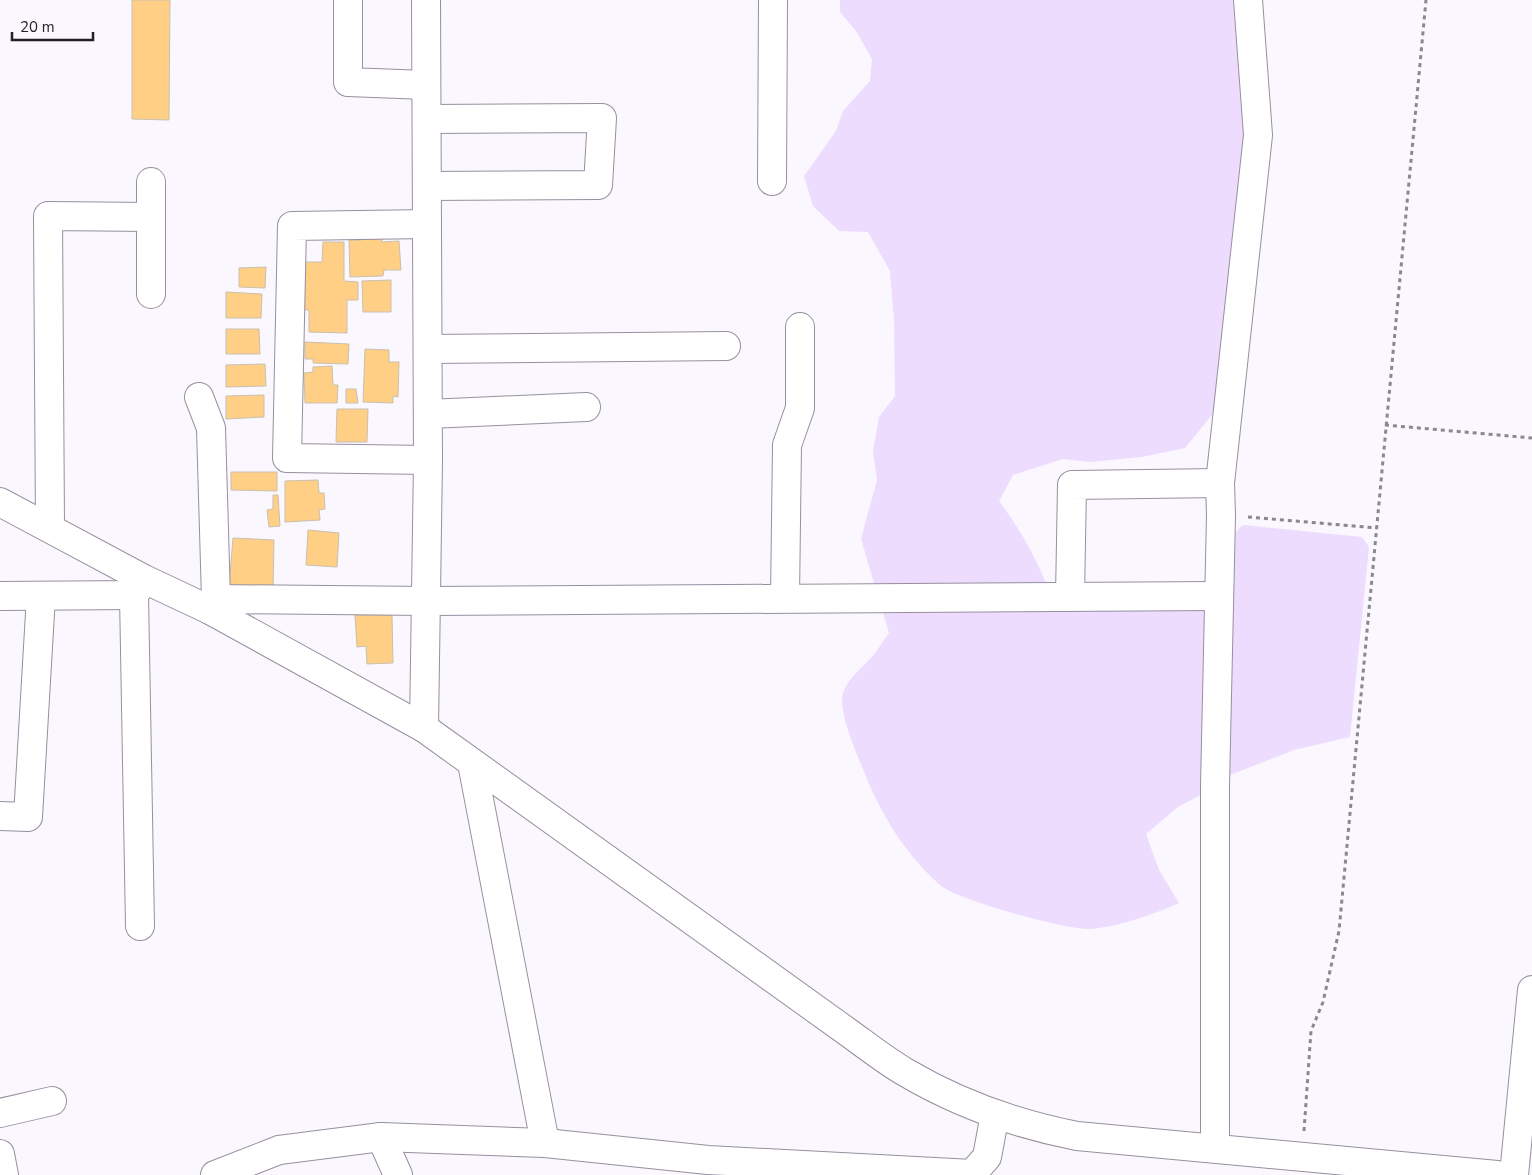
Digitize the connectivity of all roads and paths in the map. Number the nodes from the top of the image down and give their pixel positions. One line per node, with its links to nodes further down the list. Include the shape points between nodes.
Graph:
1 (348, 0): 6 (street, via 348,82)
2 (426, 0): 6 (street)
3 (774, 0): 8 (street)
4 (1248, 0): 23 (street, via 1258,135)
5 (1426, 0): 20 (path)
6 (426, 85): 7 (street)
7 (427, 119): 10 (street); 10 (street, via 602,118 598,185)
8 (772, 180)
9 (151, 182): 11 (street)
10 (427, 186): 12 (street)
11 (151, 217): 13 (street); 26 (street, via 48,216)
12 (427, 224): 16 (street); 22 (street, via 292,226 287,458)
13 (151, 294)
14 (800, 327): 33 (street, via 800,408 787,445)
15 (726, 346): 16 (street)
16 (428, 349): 19 (street)
17 (199, 397): 35 (street, via 211,428)
18 (586, 407): 19 (street)
19 (428, 414): 22 (street)
20 (1385, 426): 21 (path); 27 (path)
21 (1532, 438)
22 (428, 460): 34 (street)
23 (1220, 483): 25 (street); 32 (street, via 1072,485)
24 (0, 502): 26 (street)
25 (1221, 515): 27 (path); 31 (street)
26 (50, 528): 28 (street)
27 (1377, 528): 48 (path, via 1339,931 1323,1002 1311,1031)
28 (139, 587): 30 (street); 35 (street); 39 (street)
29 (0, 596): 30 (street)
30 (41, 596): 38 (street, via 28,818)
31 (1218, 596): 32 (street); 46 (street)
32 (1070, 597): 33 (street)
33 (785, 598): 34 (street)
34 (428, 600): 35 (street); 36 (street)
35 (213, 604): 36 (street)
36 (424, 728): 37 (street)
37 (472, 763): 43 (street, via 531,802 905,1072 952,1097); 45 (street)
38 (0, 816)
39 (140, 926)
40 (1532, 990): 54 (street)
41 (52, 1101): 42 (street)
42 (0, 1113)
43 (995, 1114): 46 (street, via 1077,1136); 49 (street, via 987,1157 972,1174)
44 (381, 1137): 45 (street); 51 (street, via 279,1150); 52 (street)
45 (545, 1143): 49 (street, via 708,1160)
46 (1215, 1147): 48 (street)
47 (0, 1154): 50 (street)
48 (1302, 1165): 53 (street)
49 (909, 1173)
50 (4, 1175)
51 (215, 1175)
52 (398, 1175)
53 (1497, 1175)
54 (1514, 1175)

